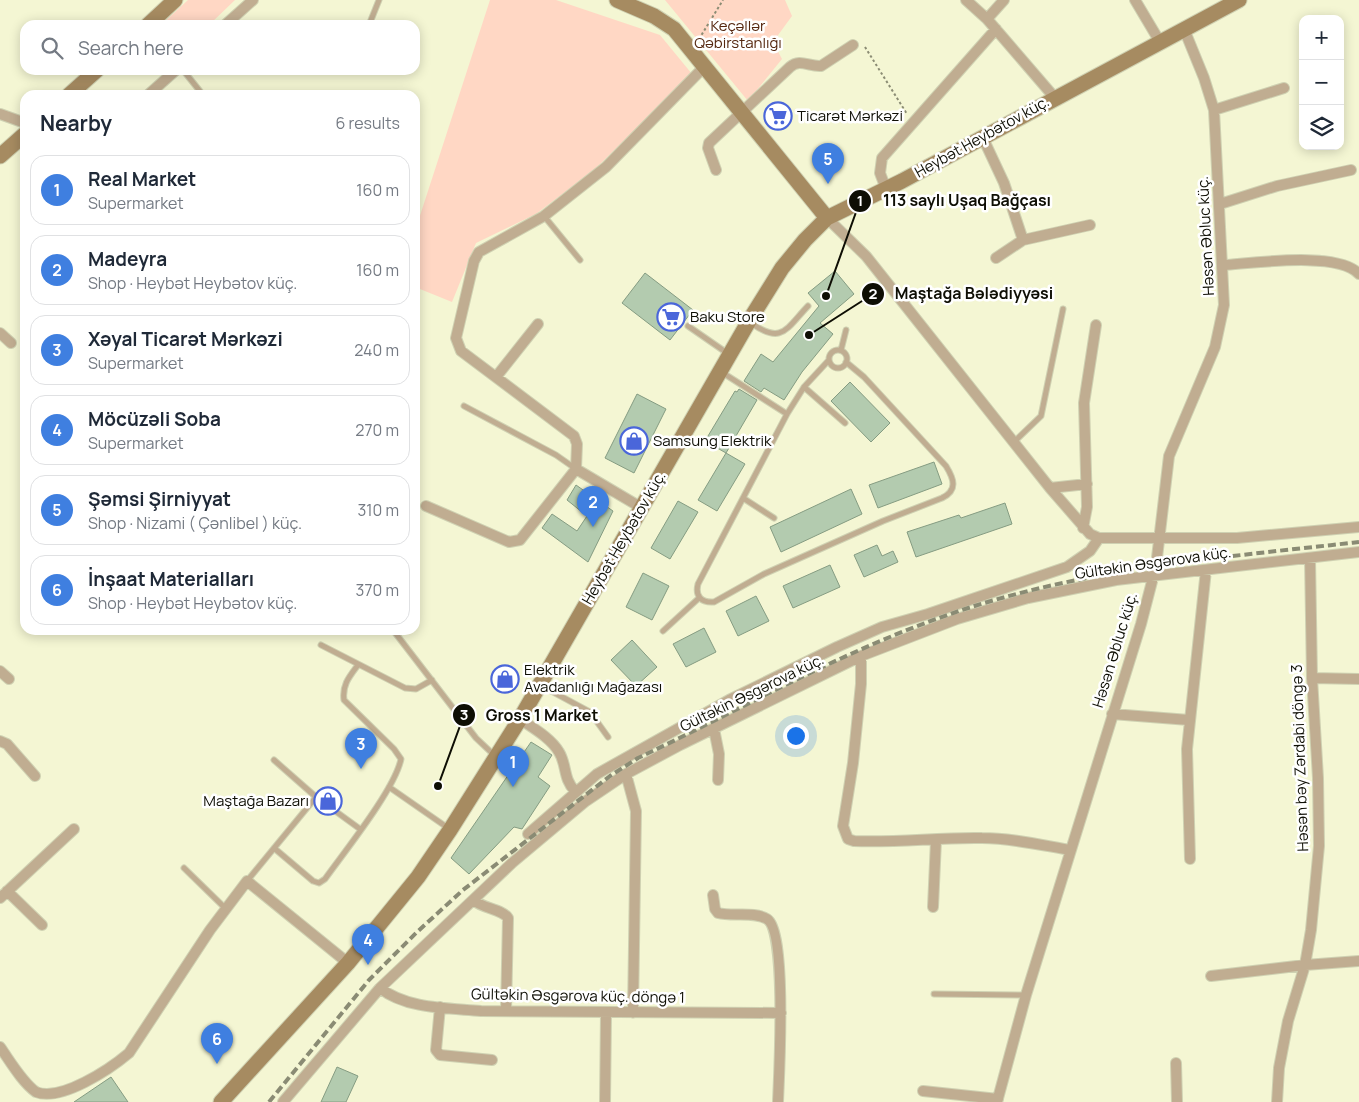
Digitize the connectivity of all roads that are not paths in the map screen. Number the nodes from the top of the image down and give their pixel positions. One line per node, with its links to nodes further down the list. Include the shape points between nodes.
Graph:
1 (175, 0): 11 (main road)
2 (253, 0): 12 (street)
3 (379, 0): 13 (lane)
4 (617, 0): 9 (main road)
5 (966, 0): 10 (street)
6 (1004, 0): 10 (street)
7 (1135, 0): 16 (street)
8 (1239, 0): 15 (main road, Heybət Heybətov küç.)
9 (638, 4): 18 (main road, via 674,29)
10 (987, 19): 14 (street)
11 (153, 20)
12 (231, 20)
13 (370, 20)
14 (996, 29): 26 (street); 36 (street, via 882,158 880,173)
15 (1184, 29): 16 (main road, Heybət Heybətov küç.); 27 (street, Həsən Əbluc küç.)
16 (1160, 42): 26 (main road, Heybət Heybətov küç.)
17 (853, 45): 28 (street, via 821,66 795,63)
18 (705, 66): 28 (main road); 38 (street, via 606,168)
19 (91, 75): 23 (main road)
20 (170, 75): 24 (street)
21 (187, 75): 25 (lane)
22 (1284, 88): 27 (street)
23 (75, 90)
24 (154, 90)
25 (198, 90)
26 (1055, 98): 31 (main road, Heybət Heybətov küç.)
27 (1214, 110): 37 (street, Həsən Əbluc küç.)
28 (742, 111): 34 (street, via 709,143); 39 (main road)
29 (0, 114): 30 (street)
30 (20, 121)
31 (982, 136): 36 (main road, Heybət Heybətov küç.); 41 (street, via 1004,183)
32 (20, 138): 33 (main road)
33 (0, 156)
34 (716, 170)
35 (1351, 170): 37 (street, via 1277,186)
36 (886, 189): 39 (main road, Heybət Heybətov küç.)
37 (1220, 204): 44 (street, Həsən Əbluc küç.)
38 (544, 216): 43 (lane); 60 (street, via 486,247 474,261 456,338 461,351)
39 (827, 218): 48 (main road, Heybət Heybətov küç., via 782,268); 65 (street, via 866,256)
40 (1090, 225): 41 (street)
41 (1023, 240): 42 (street)
42 (996, 258)
43 (580, 260)
44 (1224, 265): 45 (street, via 1302,260 1342,264); 76 (street, Həsən Əbluc küç., via 1224,305 1216,347 1169,456)
45 (1357, 269)
46 (808, 306): 48 (lane, via 776,335 766,334)
47 (1063, 309): 65 (lane, via 1041,416)
48 (749, 322): 56 (main road, Heybət Heybətov küç.)
49 (538, 324): 60 (street)
50 (1096, 325): 67 (street, via 1084,403)
51 (688, 326): 56 (lane)
52 (846, 330): 55 (lane)
53 (0, 333): 54 (street)
54 (11, 343)
55 (840, 350): 57 (lane, via 830,353); 58 (lane, via 846,355)
56 (730, 355): 59 (main road, Heybət Heybətov küç.)
57 (828, 360): 58 (lane, via 837,368); 61 (lane)
58 (846, 362): 81 (lane, via 864,377 946,466 953,480 953,490 942,498 764,574 714,602)
59 (720, 371): 63 (lane); 71 (main road, Heybət Heybətov küç.)
60 (496, 377): 66 (street, via 574,436 578,444)
61 (804, 387): 63 (lane); 64 (lane)
62 (464, 406): 66 (lane)
63 (787, 414): 69 (lane)
64 (845, 423)
65 (1014, 443): 68 (street)
66 (576, 469): 70 (street, via 520,540 509,542); 71 (street)
67 (1087, 484): 68 (street); 74 (street, via 1088,507)
68 (1050, 488): 74 (street)
69 (743, 498): 72 (lane); 81 (lane, via 698,584)
70 (426, 506)
71 (642, 508): 92 (main road, Heybət Heybətov küç.)
72 (774, 518)
73 (1359, 527): 76 (street, via 1237,538)
74 (1082, 528): 75 (street)
75 (1099, 538): 76 (street); 105 (street, via 1090,552 1067,566 882,627 837,647 729,700 597,774)
76 (1160, 540): 80 (street, Həsən Əbluc küç.)
77 (1359, 552): 78 (street, Gültəkin Əsgərova küç.)
78 (1310, 558): 79 (street, Gültəkin Əsgərova küç.); 88 (street, Həsən bəy Zərdabi döngə 3)
79 (1206, 570): 80 (street, Gültəkin Əsgərova küç.); 95 (street)
80 (1153, 576): 85 (street, Gültəkin Əsgərova küç., via 1028,598 957,619); 93 (street, Həsən Əbluc küç.)
81 (698, 598): 82 (lane)
82 (663, 631)
83 (398, 635): 91 (lane)
84 (321, 644): 86 (lane)
85 (861, 656): 96 (street, Gültəkin Əsgərova küç.); 111 (street, via 861,684 844,833 854,841)
86 (358, 665): 91 (lane, via 405,688 416,689); 104 (lane, via 346,681 344,700 401,759)
87 (0, 671): 90 (street)
88 (1312, 678): 89 (street); 125 (street, Həsən bəy Zərdabi döngə 3, via 1319,846)
89 (1359, 678)
90 (9, 679)
91 (432, 680): 99 (lane, via 476,738)
92 (540, 684): 94 (main road, Heybət Heybətov küç.); 97 (lane, via 590,712)
93 (1112, 714): 95 (street); 113 (street, Həsən Əbluc küç.)
94 (520, 719): 99 (main road, Heybət Heybətov küç.); 105 (street, via 559,751 567,780)
95 (1189, 720): 114 (street)
96 (714, 729): 101 (street, Gültəkin Əsgərova küç.); 103 (street, via 719,754)
97 (608, 736)
98 (0, 741): 102 (street, via 7,744)
99 (497, 757): 109 (main road, Heybət Heybətov küç.)
100 (274, 760): 106 (lane)
101 (626, 774): 119 (street, Gültəkin Əsgərova küç., via 586,801); 133 (street, via 636,811)
102 (35, 776)
103 (718, 780)
104 (389, 787): 108 (lane); 109 (lane)
105 (575, 791): 110 (street)
106 (316, 797): 108 (lane); 112 (lane)
107 (74, 829): 117 (street)
108 (360, 829): 112 (lane, via 319,883 312,881)
109 (450, 830): 124 (main road, Heybət Heybətov küç., via 418,877)
110 (528, 834)
111 (936, 840): 113 (street, via 1006,839); 120 (street)
112 (274, 848): 116 (lane)
113 (1070, 850): 129 (street, Həsən Əbluc küç.)
114 (1190, 859)
115 (184, 868): 121 (lane)
116 (247, 881): 121 (street); 124 (street)
117 (3, 894): 122 (street)
118 (713, 895): 134 (street, via 718,912 759,916 771,922 779,966)
119 (473, 900): 127 (street, Gültəkin Əsgərova küç.); 131 (street, via 485,908 503,912 508,918)
120 (933, 907)
121 (225, 908): 135 (street, via 130,1053 114,1066 57,1098 45,1097 35,1092)
122 (42, 925)
123 (1359, 961): 125 (street)
124 (348, 963): 140 (main road, Heybət Heybətov küç.)
125 (1305, 965): 126 (street); 145 (street, Həsən bəy Zərdabi döngə 3, via 1288,1021 1279,1068)
126 (1211, 976)
127 (380, 988): 130 (street, Gültəkin Əsgərova küç. döngə 1, via 399,999); 141 (street, Gültəkin Əsgərova küç.)
128 (934, 994): 129 (lane)
129 (1026, 995): 139 (street, Həsən Əbluc küç.)
130 (440, 1007): 131 (street, Gültəkin Əsgərova küç. döngə 1); 136 (street, via 436,1050 440,1055)
131 (506, 1012): 132 (street, Gültəkin Əsgərova küç. döngə 1)
132 (606, 1013): 133 (street, Gültəkin Əsgərova küç. döngə 1); 142 (street)
133 (633, 1013): 134 (street, Gültəkin Əsgərova küç. döngə 1)
134 (781, 1013): 143 (street)
135 (0, 1047)
136 (492, 1060)
137 (1176, 1063): 144 (street)
138 (923, 1092): 139 (street)
139 (997, 1100)
140 (221, 1102)
141 (283, 1102)
142 (604, 1102)
143 (778, 1102)
144 (1177, 1102)
145 (1277, 1102)

